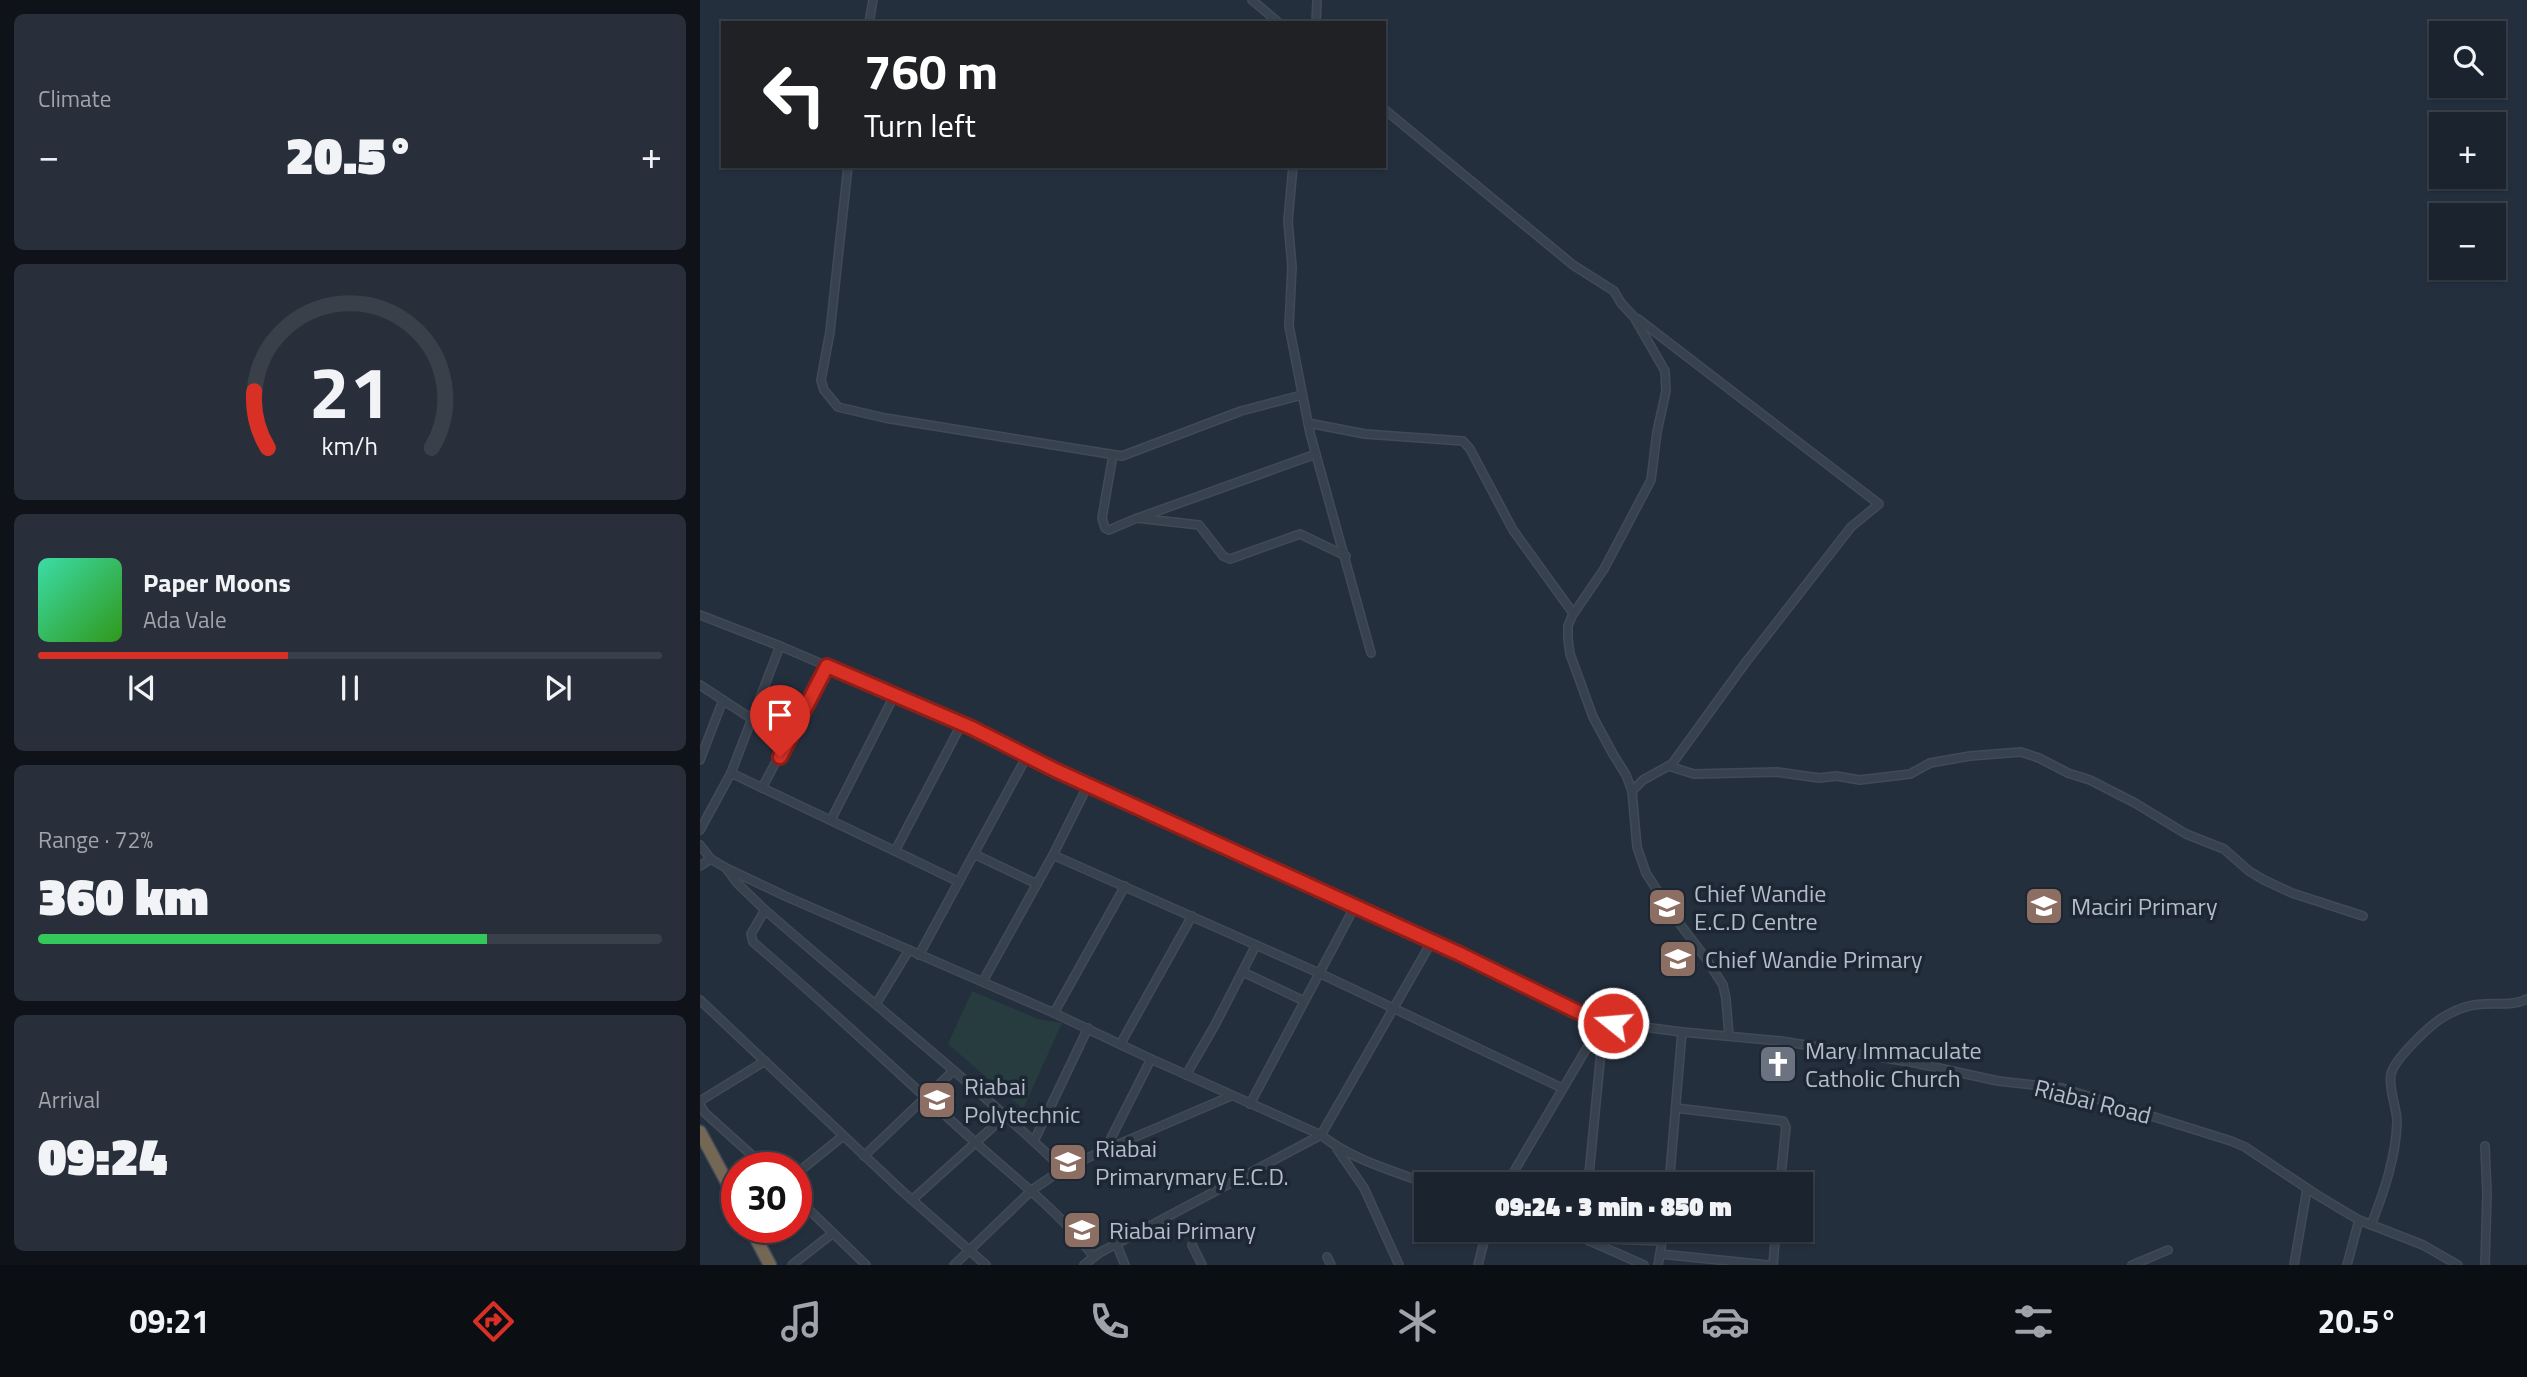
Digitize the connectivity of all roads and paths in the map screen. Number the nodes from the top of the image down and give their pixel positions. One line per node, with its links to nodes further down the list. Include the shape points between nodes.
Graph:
1 (873, 0): 4 (street)
2 (1252, 0): 5 (street)
3 (1317, 0): 6 (street)
4 (869, 21)
5 (1277, 21)
6 (1316, 21)
7 (1386, 111): 10 (street, via 1573,265 1614,291)
8 (848, 168): 14 (street, via 821,380 838,407)
9 (1293, 168): 11 (street, via 1288,221 1292,267 1289,326)
10 (1634, 317): 17 (street, via 1665,371 1667,391 1653,474 1604,569); 29 (street, via 1879,504 1851,527)
11 (1302, 395): 12 (street); 14 (street, via 1241,411 1127,455)
12 (1308, 423): 13 (street); 17 (street, via 1365,434 1463,441 1513,530)
13 (1316, 454): 15 (street); 16 (street)
14 (1113, 455): 15 (street, via 1102,524 1109,530)
15 (1138, 518): 16 (street, via 1199,525 1226,558 1300,534)
16 (1346, 556): 20 (street)
17 (1573, 613): 33 (street, via 1568,626 1570,654 1594,717)
18 (700, 615): 19 (street, Riabai Road)
19 (780, 646): 21 (street, Riabai Road); 25 (street)
20 (1371, 653)
21 (827, 666): 23 (street, Riabai Road); 32 (street)
22 (700, 685): 24 (street)
23 (894, 696): 26 (street, Riabai Road); 34 (street)
24 (723, 700): 25 (street); 28 (street)
25 (752, 719): 30 (street)
26 (961, 724): 27 (street, Riabai Road); 37 (street)
27 (1027, 755): 31 (street, Riabai Road); 38 (street)
28 (700, 760)
29 (1668, 766): 33 (street); 49 (street, via 1694,774 1777,772 1860,780 1910,774 1930,763 1970,756 2021,752 2097,784 2186,834 2224,849 2264,880)
30 (731, 773): 32 (street); 35 (street)
31 (1088, 785): 39 (street); 46 (street, Riabai Road)
32 (762, 788): 34 (street)
33 (1632, 791): 66 (street, via 1637,847 1646,873 1723,985)
34 (831, 820): 37 (street)
35 (700, 830)
36 (700, 845): 40 (street)
37 (895, 850): 43 (street)
38 (974, 854): 43 (street); 44 (street)
39 (1053, 855): 44 (street); 45 (street)
40 (711, 859): 41 (street); 42 (street)
41 (700, 866)
42 (726, 868): 47 (street); 52 (street)
43 (959, 883): 53 (street)
44 (1037, 884): 56 (street)
45 (1125, 886): 48 (street); 62 (street)
46 (1355, 906): 50 (street, Riabai Road); 55 (street)
47 (765, 910): 60 (street); 74 (street, via 751,934 753,942)
48 (1192, 916): 51 (street); 67 (street)
49 (2363, 916)
50 (1432, 941): 61 (street); 63 (street, Riabai Road)
51 (1256, 946): 54 (street); 55 (street)
52 (909, 950): 53 (street); 60 (street)
53 (919, 955): 56 (street)
54 (1243, 972): 59 (street); 71 (street)
55 (1319, 973): 59 (street); 61 (street)
56 (983, 981): 62 (street)
57 (2527, 999): 102 (street, via 2470,1006 2446,1015 2396,1064 2391,1074 2396,1136 2385,1191)
58 (700, 1000): 69 (street)
59 (1304, 1001): 76 (street)
60 (876, 1004): 70 (street)
61 (1395, 1008): 72 (street); 80 (street)
62 (1054, 1013): 64 (street)
63 (1599, 1025): 65 (street, Riabai Road); 72 (street); 93 (street, via 1601,1051)
64 (1088, 1028): 67 (street); 82 (street)
65 (1682, 1032): 66 (street, Riabai Road); 77 (street)
66 (1729, 1036): 97 (street, Riabai Road, via 2062,1088 2238,1144)
67 (1121, 1043): 68 (street)
68 (1151, 1059): 71 (street); 86 (street)
69 (765, 1061): 75 (street); 81 (street)
70 (953, 1071): 74 (street); 78 (street)
71 (1186, 1075): 73 (street)
72 (1562, 1088): 92 (street)
73 (1231, 1096): 76 (street); 86 (street)
74 (927, 1097): 83 (street); 88 (street)
75 (700, 1103): 87 (street)
76 (1250, 1104): 80 (street)
77 (1676, 1108): 94 (street); 95 (street, via 1783,1121)
78 (1006, 1116): 82 (street); 83 (street)
79 (700, 1132): 91 (highway)
80 (1321, 1135): 85 (street); 109 (street)
81 (843, 1136): 88 (street); 89 (street)
82 (1034, 1141): 90 (street)
83 (976, 1143): 98 (street); 99 (street)
84 (2485, 1146): 134 (street)
85 (1336, 1147): 96 (street); 124 (street, via 1364,1188)
86 (1105, 1150): 90 (street)
87 (748, 1152)
88 (864, 1156): 99 (street)
89 (812, 1161)
90 (1063, 1169): 98 (street)
91 (721, 1171)
92 (1514, 1172)
93 (1589, 1172)
94 (1670, 1172)
95 (1781, 1172)
96 (1414, 1178)
97 (2307, 1189): 101 (street, Riabai Road); 131 (street)
98 (1032, 1190): 111 (street); 114 (street)
99 (912, 1200): 111 (street)
100 (812, 1213): 103 (street)
101 (2359, 1220): 102 (street, Riabai Road); 132 (street)
102 (2371, 1225): 133 (street, Riabai Road, via 2423,1245)
103 (833, 1233): 117 (street); 118 (street)
104 (1484, 1242): 125 (street)
105 (1596, 1242): 115 (street)
106 (1662, 1242): 113 (street)
107 (1775, 1242): 129 (street)
108 (758, 1243): 116 (highway)
109 (1116, 1244): 114 (street); 122 (street)
110 (1192, 1245): 123 (street)
111 (969, 1250): 119 (street); 120 (street)
112 (2168, 1250): 130 (street)
113 (1660, 1254): 127 (street); 128 (street)
114 (1094, 1257): 121 (street)
115 (1631, 1262): 126 (street)
116 (770, 1265)
117 (792, 1265)
118 (866, 1265)
119 (954, 1265)
120 (986, 1265)
121 (1084, 1265)
122 (1125, 1265)
123 (1202, 1265)
124 (1399, 1265)
125 (1478, 1265)
126 (1644, 1265)
127 (1658, 1265)
128 (1768, 1265)
129 (1773, 1265)
130 (2132, 1265)
131 (2294, 1265)
132 (2347, 1265)
133 (2458, 1265)
134 (2485, 1265)

